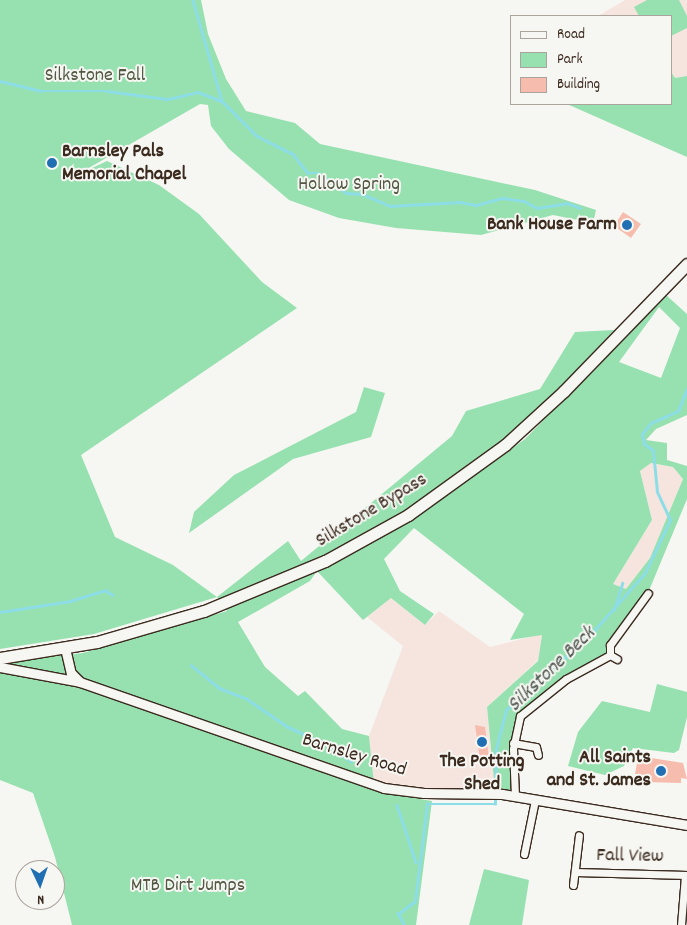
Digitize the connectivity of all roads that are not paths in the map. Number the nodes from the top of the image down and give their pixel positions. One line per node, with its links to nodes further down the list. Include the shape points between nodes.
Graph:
1 (687, 264): 3 (highway, Silkstone Bypass, via 564,391 505,445 408,515 270,587 186,617)
2 (648, 593): 4 (street, via 610,645)
3 (65, 648): 5 (highway, Silkstone Bypass); 8 (street, via 71,673)
4 (610, 655): 6 (street); 9 (street, via 566,679 520,716)
5 (0, 658)
6 (617, 659)
7 (0, 667): 8 (street, Barnsley Road)
8 (80, 682): 11 (street, Barnsley Road, via 384,788 424,793)
9 (514, 743): 10 (street); 11 (street)
10 (537, 748)
11 (515, 796): 12 (street, Barnsley Road)
12 (535, 800): 13 (street, Barnsley Road); 15 (street)
13 (687, 825)
14 (579, 835): 16 (street, Fall View)
15 (524, 854)
16 (574, 872): 17 (street, Fall View); 18 (street, Fall View)
17 (686, 875): 19 (street, Fall View)
18 (573, 885)
19 (681, 925)

